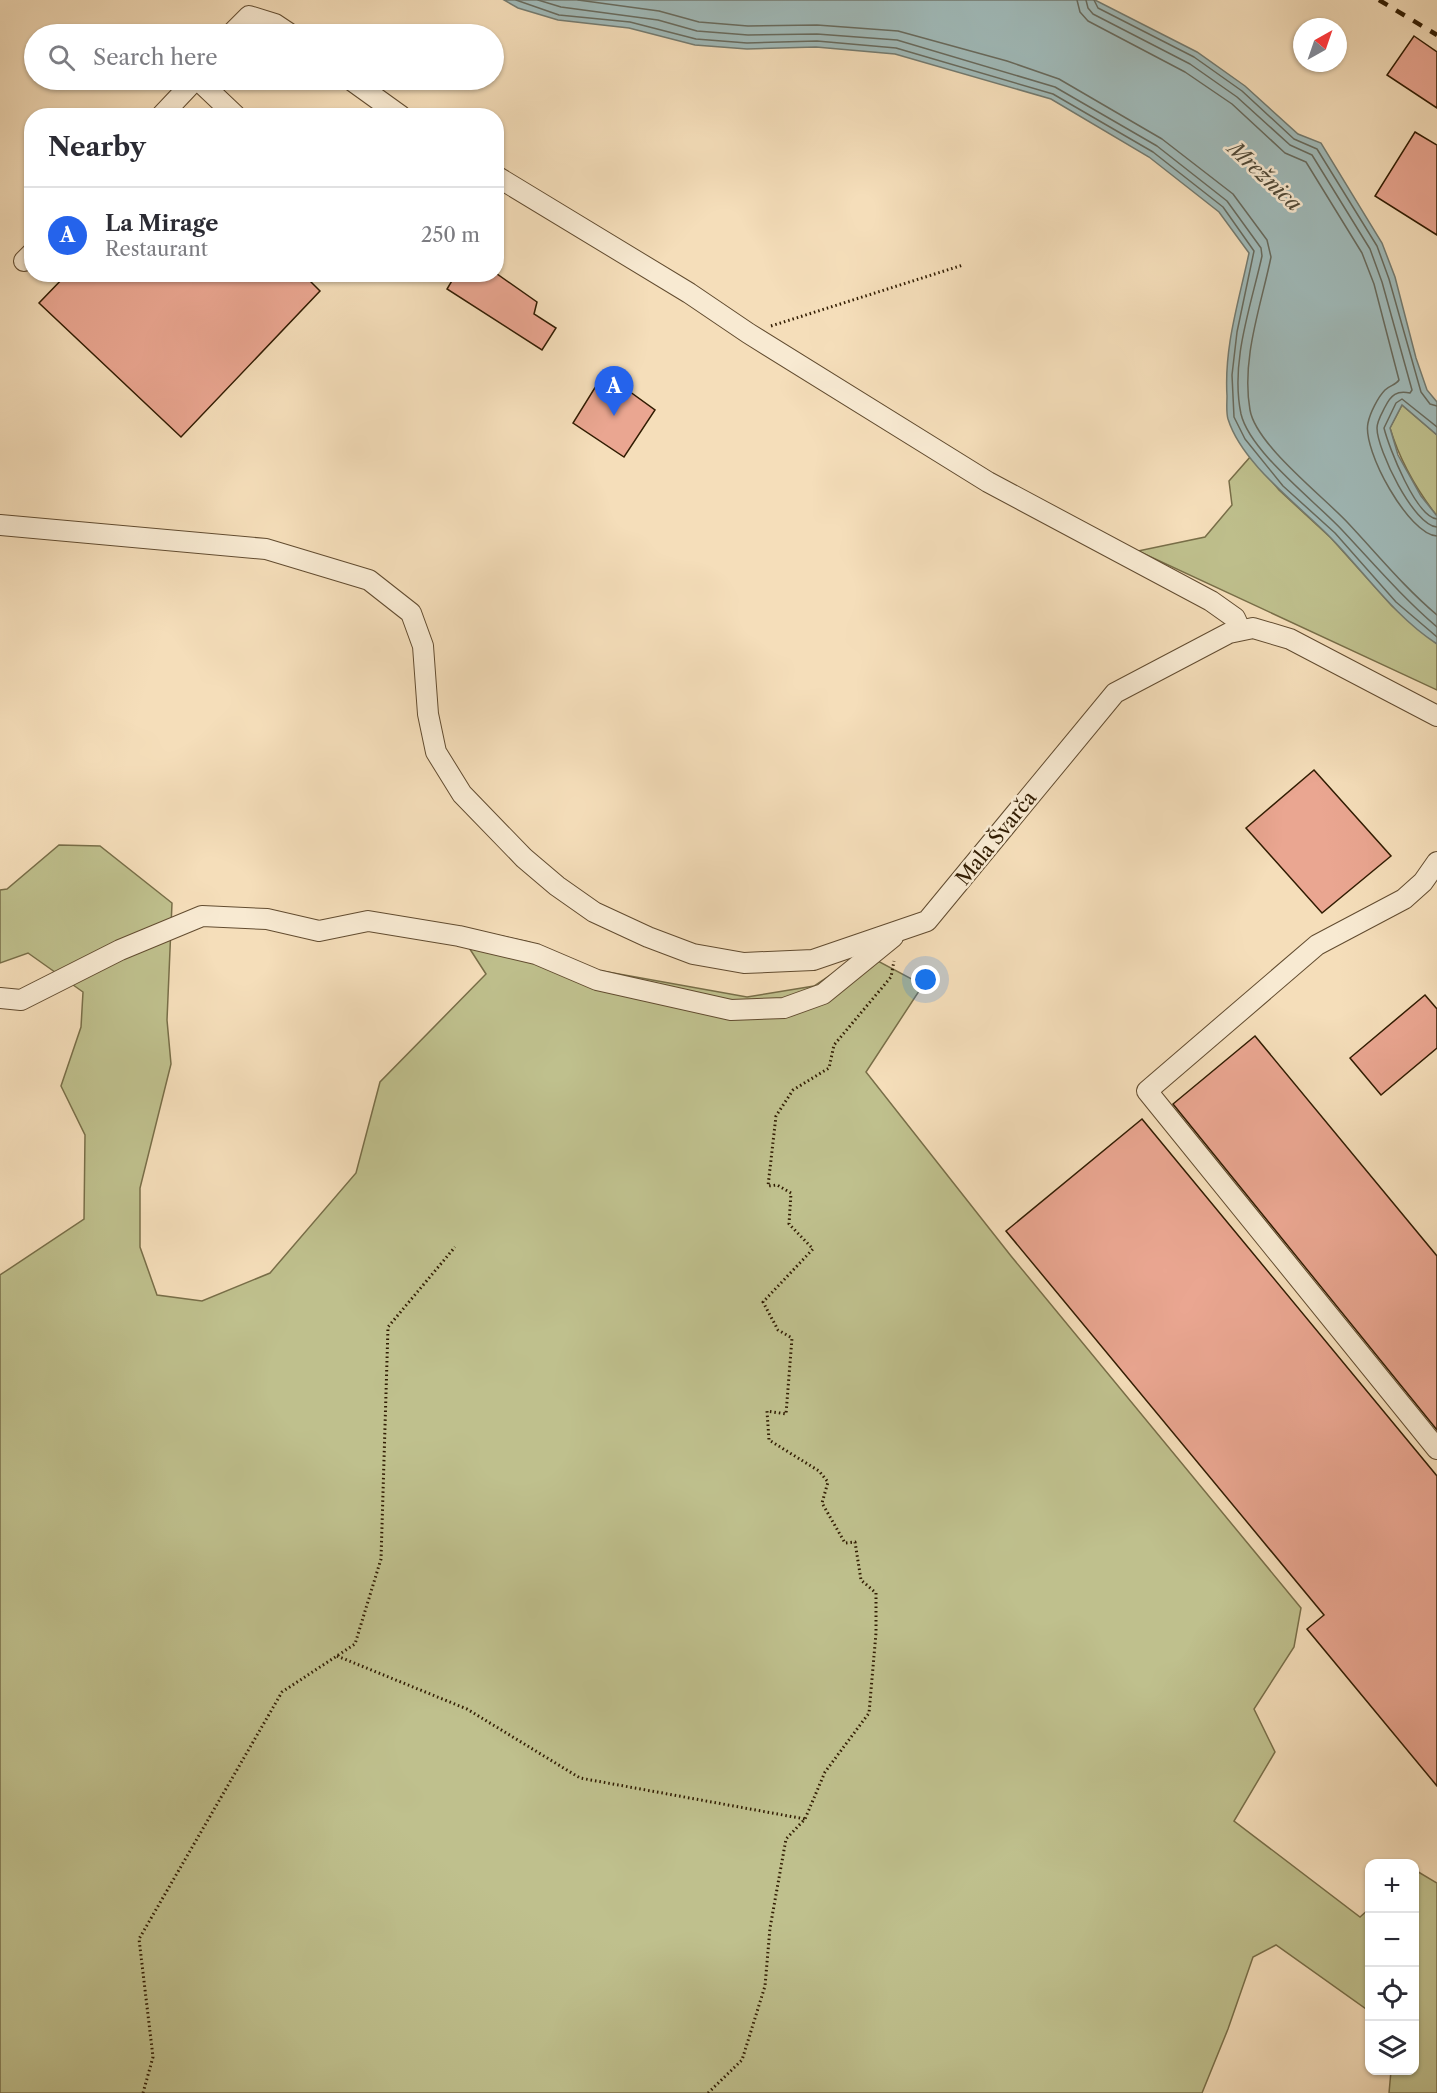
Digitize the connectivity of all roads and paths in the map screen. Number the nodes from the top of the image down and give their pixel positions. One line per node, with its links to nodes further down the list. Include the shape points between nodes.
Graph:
1 (241, 24): 2 (street, via 249,16)
2 (275, 24)
3 (186, 90): 6 (street)
4 (207, 90): 7 (street)
5 (365, 90): 8 (street)
6 (169, 108)
7 (227, 108)
8 (390, 108)
9 (504, 181): 11 (street)
10 (963, 265): 11 (path)
11 (748, 333): 13 (street, via 988,482 1211,601 1234,618)
12 (0, 525): 16 (street, Mala Švarča, via 266,549 369,580 411,613 423,646 428,714 436,752 462,794 557,886 594,912 648,937 693,954 744,963 813,960)
13 (1240, 629): 14 (street, via 1269,631 1290,639); 16 (street, Mala Švarča, via 1115,693 927,921)
14 (1437, 716)
15 (1437, 862): 19 (street, via 1424,882 1404,899 1317,945 1147,1091)
16 (900, 932): 17 (street, via 824,994 784,1008 731,1010 597,980 536,954 368,921 319,931 267,919 202,916 120,950 21,1000); 21 (path, via 891,977 834,1045 830,1068 793,1090 776,1116 768,1186 777,1185 791,1193 789,1224 813,1250 763,1302 778,1330 792,1338 786,1414 767,1411 769,1440 819,1471 828,1482 822,1503 845,1543 855,1542 861,1580 876,1593 869,1713 825,1772)
17 (0, 998)
18 (455, 1247): 20 (path, via 388,1327 381,1559 355,1644)
19 (1437, 1449)
20 (337, 1656): 21 (path, via 467,1709 580,1778); 22 (path, via 282,1692 140,1939 153,2057)
21 (805, 1819): 23 (path, via 786,1839 770,1928 765,1986 741,2060)
22 (143, 2093)
23 (708, 2093)

